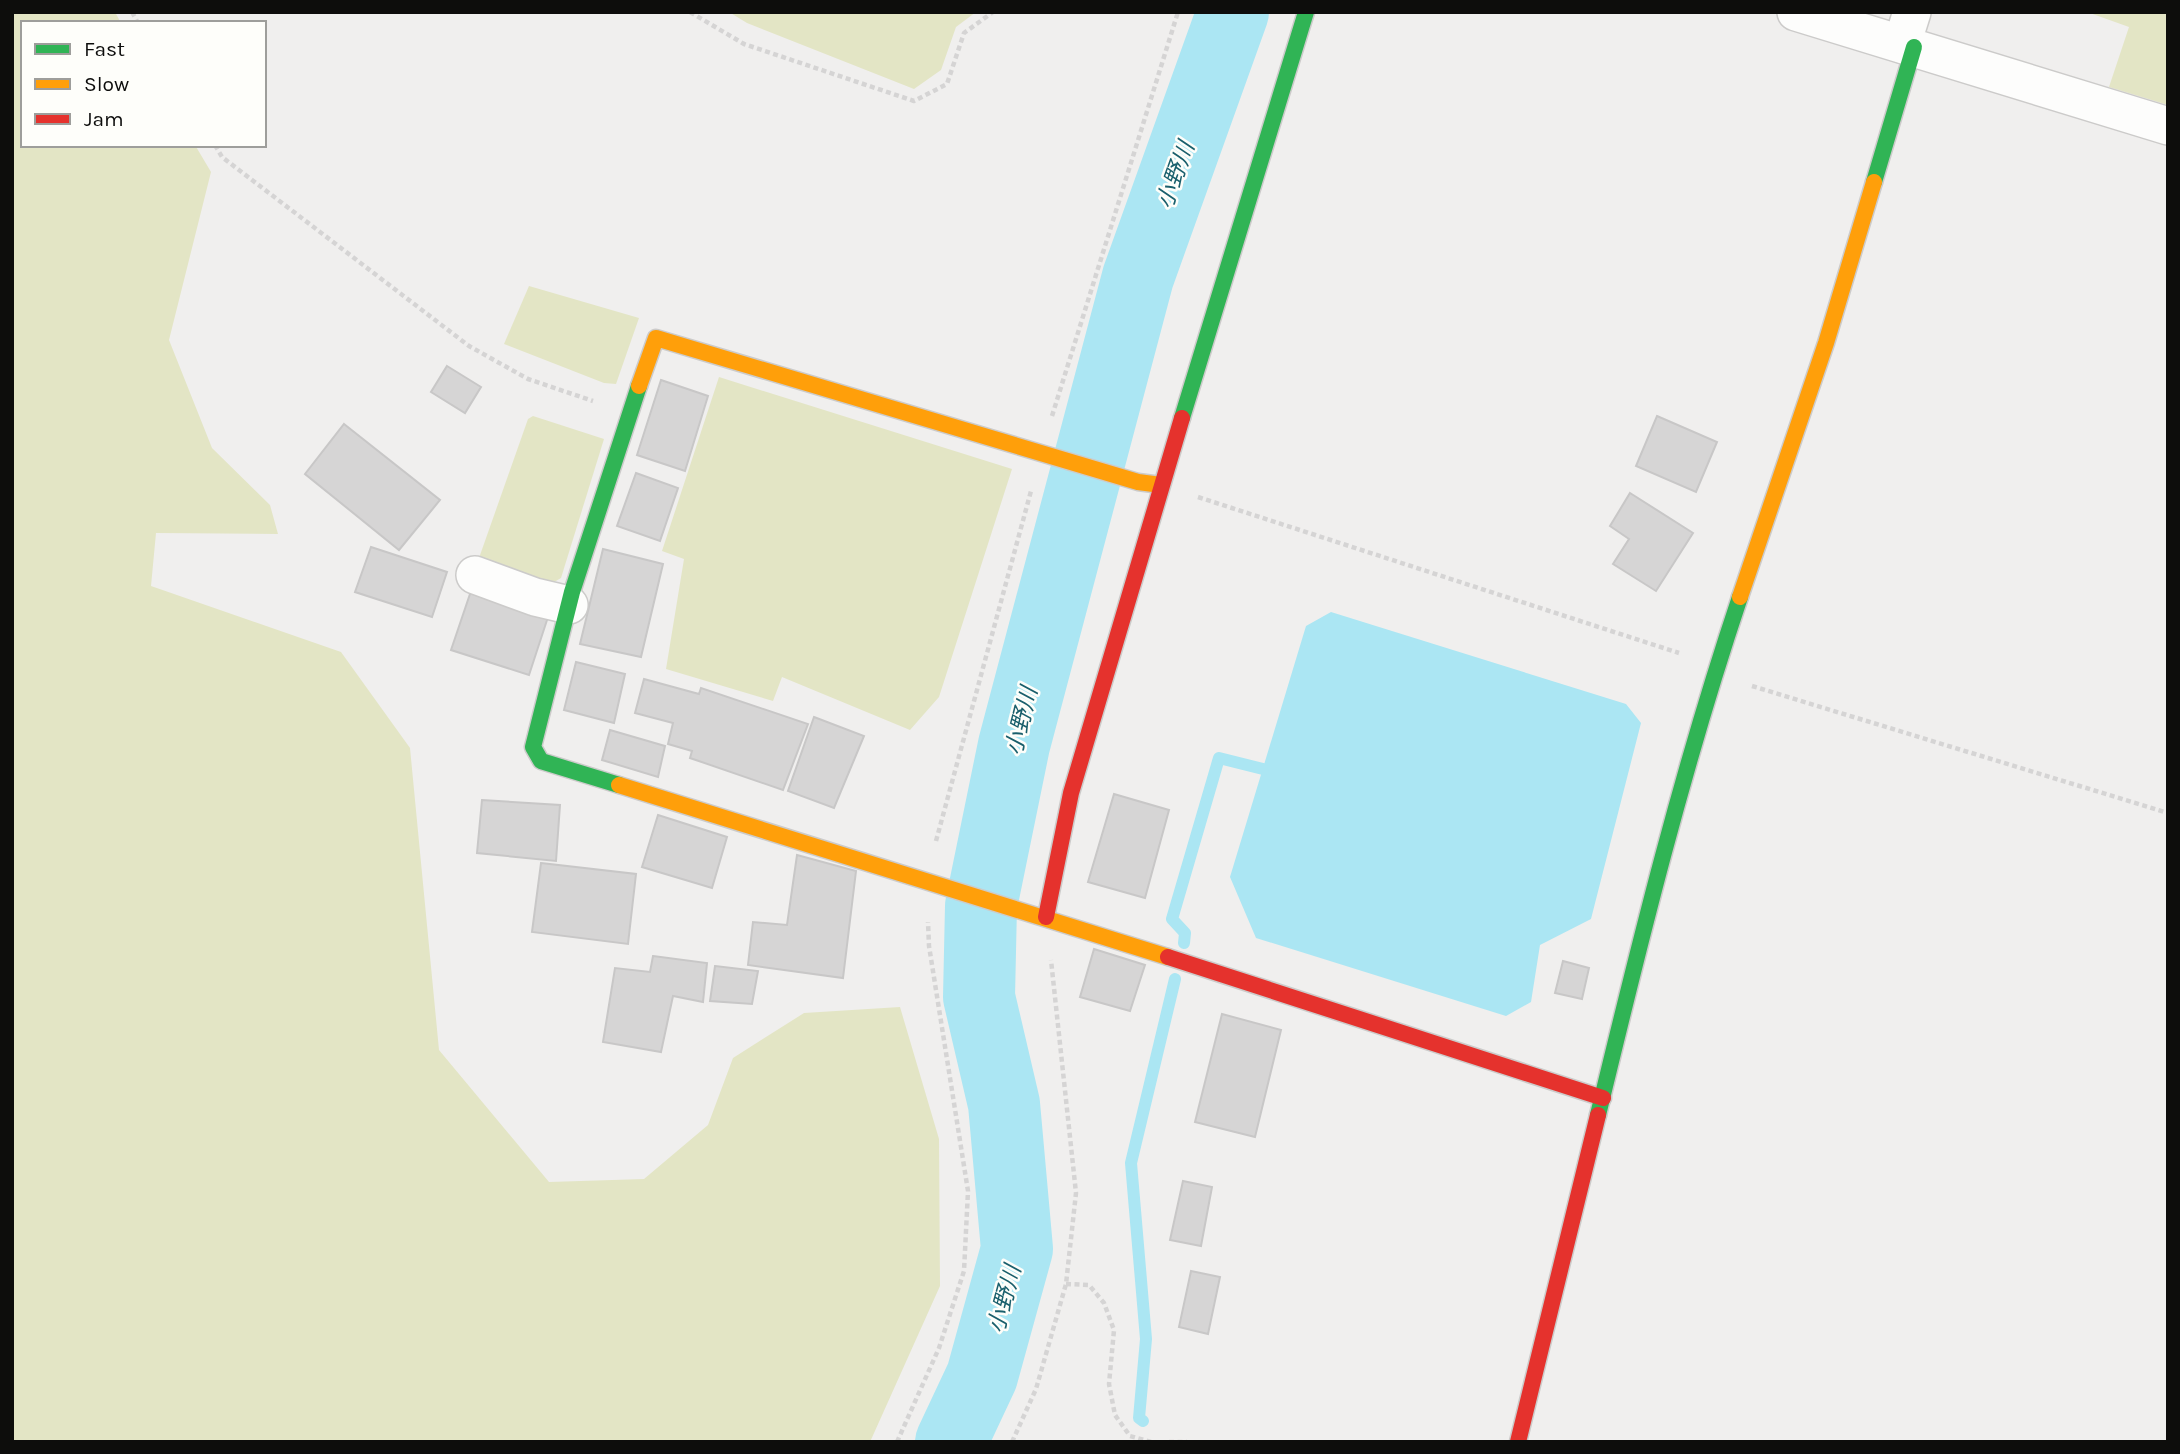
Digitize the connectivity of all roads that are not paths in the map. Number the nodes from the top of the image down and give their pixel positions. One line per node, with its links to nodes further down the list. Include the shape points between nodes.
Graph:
1 (1306, 12): 5 (street)
2 (1796, 12): 3 (street)
3 (1909, 34): 4 (street); 9 (street, via 1826,343 1715,670 1659,864)
4 (2168, 126)
5 (1161, 485): 7 (street, via 1138,482 656,338); 8 (street, via 1071,793)
6 (475, 575): 7 (street)
7 (569, 605): 8 (street, via 533,747 541,761)
8 (1046, 917): 9 (street)
9 (1603, 1098): 10 (street)
10 (1518, 1442)

